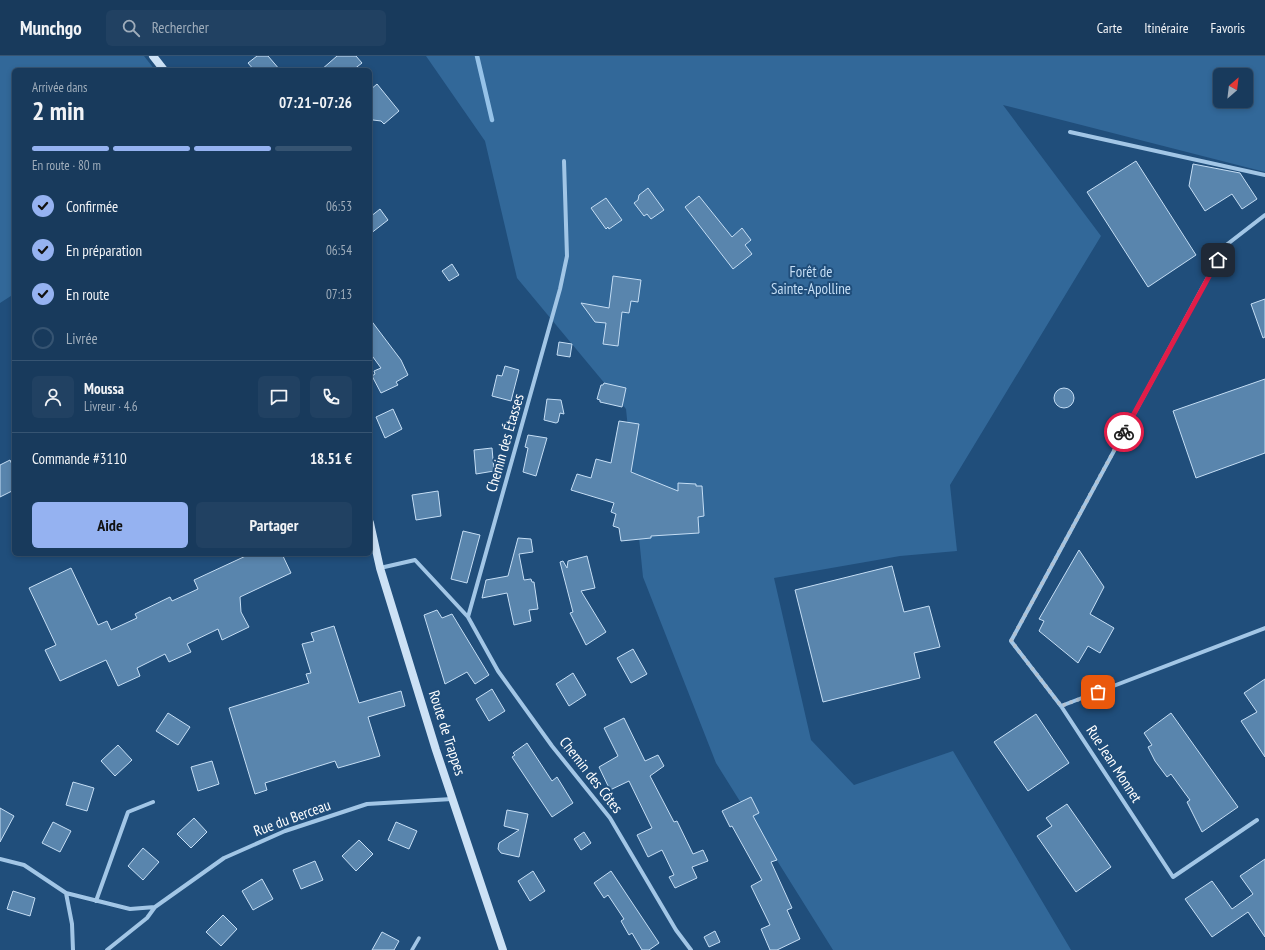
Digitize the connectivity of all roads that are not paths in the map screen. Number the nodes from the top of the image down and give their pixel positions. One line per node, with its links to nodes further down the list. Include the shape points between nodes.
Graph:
1 (153, 56): 2 (main road)
2 (162, 68)
3 (1070, 132): 5 (street)
4 (564, 161): 9 (street, Chemin des Étasses, via 567,256)
5 (1265, 175)
6 (1265, 215): 11 (street, Rue Jean Monnet, via 1225,246 1011,641)
7 (372, 532): 8 (main road, Route de Trappes)
8 (380, 568): 9 (street, via 415,560); 12 (main road, Route de Trappes)
9 (468, 617): 24 (street, Chemin des Côtes, via 498,671 552,746 610,818 676,930)
10 (1265, 628): 11 (street)
11 (1061, 706): 14 (street, Rue Jean Monnet, via 1173,877)
12 (453, 799): 18 (street, Rue du Berceau, via 367,804 285,831 224,858); 23 (main road, Route de Trappes)
13 (153, 802): 17 (street, via 128,812)
14 (1257, 820)
15 (0, 859): 16 (street, via 24,865)
16 (66, 893): 17 (street); 20 (street, via 72,924)
17 (96, 901): 18 (street, via 130,909)
18 (155, 907): 21 (street, Rue du Berceau, via 147,918)
19 (419, 938): 22 (street)
20 (73, 950)
21 (107, 950)
22 (412, 950)
23 (503, 950)
24 (691, 950)

